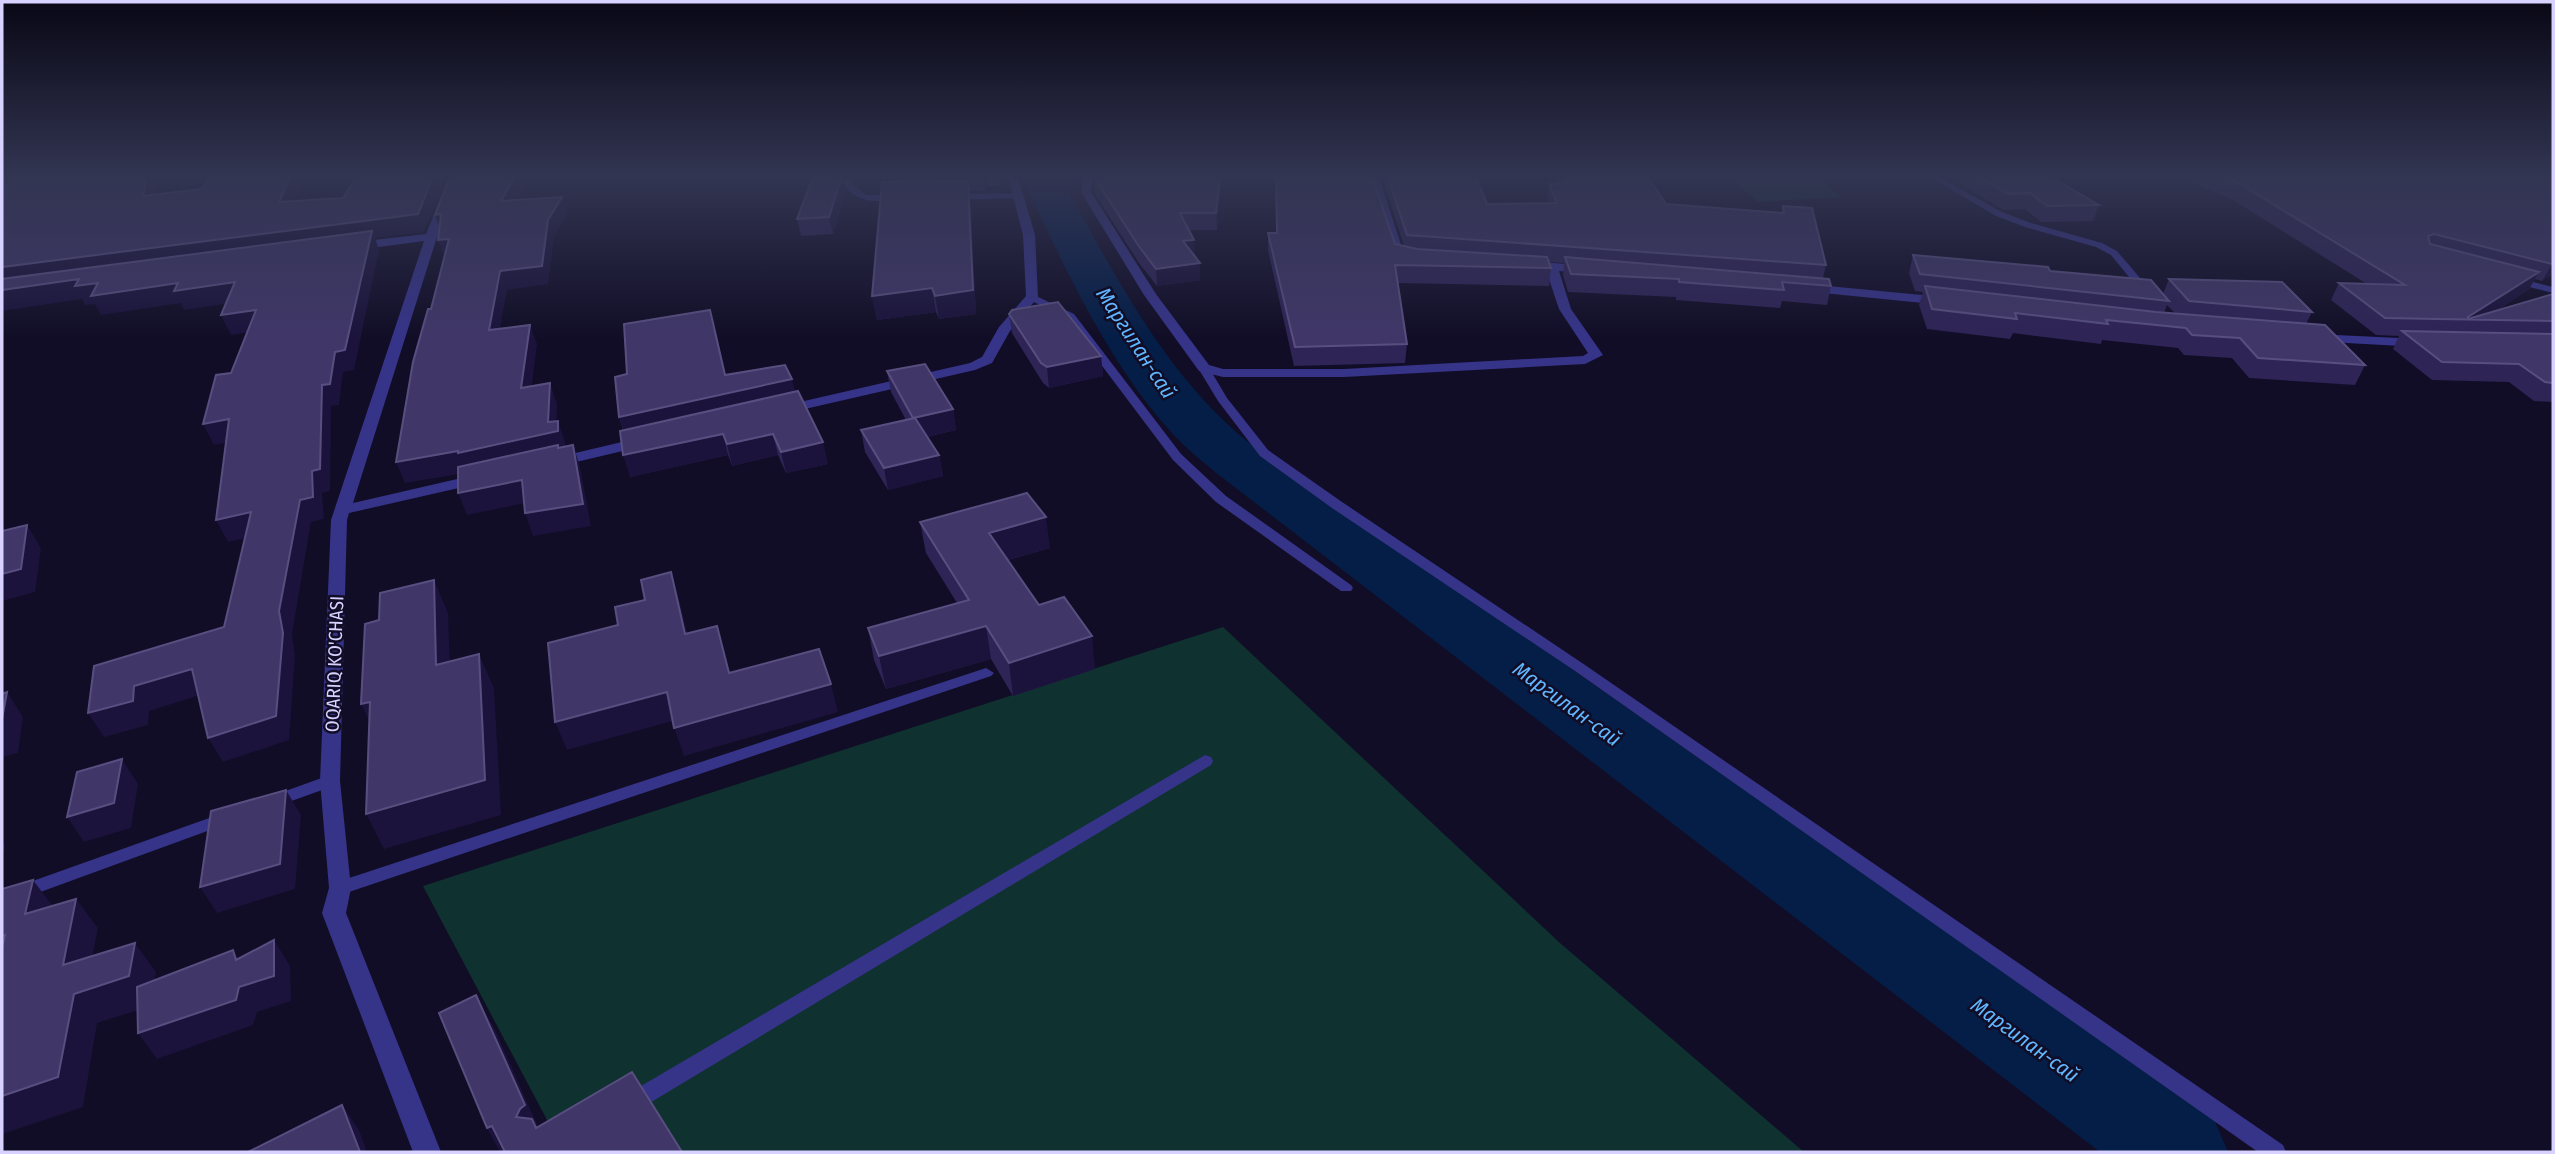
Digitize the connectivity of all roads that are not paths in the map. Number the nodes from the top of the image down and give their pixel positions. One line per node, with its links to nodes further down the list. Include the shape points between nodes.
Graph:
1 (433, 231): 6 (street, OQARIQ KO'CHASI)
2 (1027, 231): 16 (street)
3 (1109, 231): 20 (street)
4 (1391, 231): 8 (street, via 1399,256)
5 (2051, 231): 15 (lane, via 2114,254)
6 (431, 237): 7 (street); 25 (street, OQARIQ KO'CHASI)
7 (339, 248)
8 (1429, 261)
9 (1510, 265): 10 (street)
10 (1550, 266): 11 (street); 20 (street, via 1565,309 1596,355 1584,360 1344,373 1223,373)
11 (1602, 270)
12 (2502, 276): 14 (lane)
13 (1787, 286): 17 (street)
14 (2553, 290)
15 (2150, 296)
16 (1032, 297): 21 (street, via 1004,330 987,360 975,366); 26 (lane, via 1070,316 1177,457 1222,499)
17 (1962, 303)
18 (2298, 337): 19 (street)
19 (2432, 343)
20 (1204, 368): 34 (lane, via 1264,453 1580,667)
21 (774, 412)
22 (652, 439): 23 (street)
23 (545, 464)
24 (491, 476): 25 (street)
25 (343, 510): 29 (street, OQARIQ KO'CHASI, via 339,520)
26 (1346, 588)
27 (986, 673): 30 (lane)
28 (1205, 761): 32 (lane)
29 (330, 781): 30 (street, OQARIQ KO'CHASI); 31 (lane)
30 (340, 888): 33 (street, OQARIQ KO'CHASI, via 334,913)
31 (2, 899)
32 (621, 1110)
33 (427, 1152)
34 (2275, 1152)

